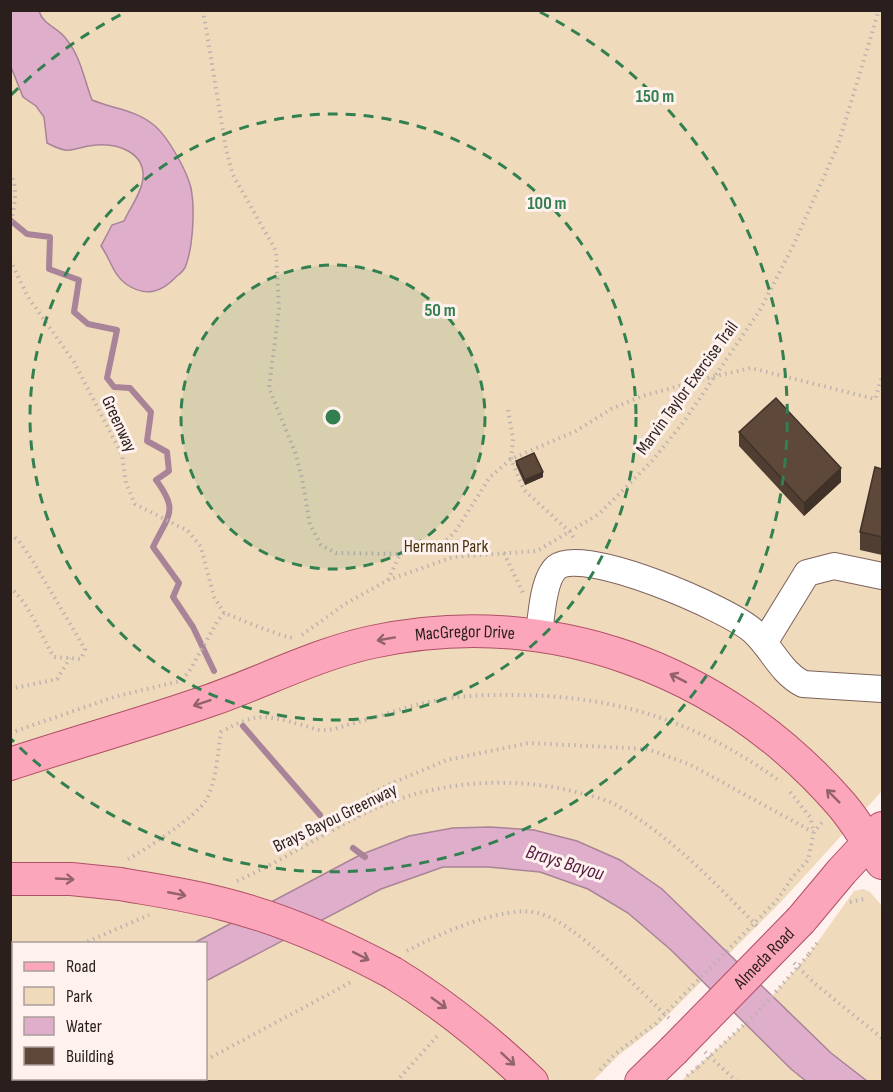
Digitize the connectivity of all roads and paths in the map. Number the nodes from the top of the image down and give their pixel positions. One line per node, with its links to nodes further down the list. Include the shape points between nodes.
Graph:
1 (203, 10): 13 (path, via 233,175 276,251 279,309 269,388 296,452 310,525 321,545 336,553)
2 (879, 10): 6 (path, Marvin Taylor Exercise Trail, via 838,145 794,244 760,310)
3 (10, 173): 4 (path, via 14,180)
4 (10, 226)
5 (10, 260): 19 (path, Greenway, via 28,297 74,362 122,455 126,483 135,504 188,531 201,547 214,597)
6 (716, 376): 7 (path, via 751,368 875,399); 9 (path, via 642,396); 10 (path, Marvin Taylor Exercise Trail, via 653,460 599,514)
7 (882, 377)
8 (508, 410): 9 (path, via 513,439)
9 (511, 459): 10 (path, via 524,490); 13 (path, via 485,483 455,532 442,544)
10 (570, 532): 12 (path, Marvin Taylor Exercise Trail, via 537,551); 14 (path, via 579,546)
11 (10, 534): 22 (path, via 34,563 85,649 81,659)
12 (504, 553): 16 (path, Marvin Taylor Exercise Trail, via 453,557); 18 (path)
13 (400, 555): 16 (path)
14 (580, 562): 20 (lane, via 559,565 552,572); 21 (lane, via 647,578 693,597 742,623)
15 (882, 576): 21 (lane, via 834,566 807,573)
16 (388, 580): 19 (path, Marvin Taylor Exercise Trail, via 345,604 300,637 288,638)
17 (10, 587): 22 (path, via 35,617 54,657)
18 (524, 596)
19 (224, 614): 25 (path, via 180,681 114,697)
20 (539, 636): 26 (main road, MacGregor Drive, one-way to 26, via 456,631 370,642 211,700); 32 (main road, MacGregor Drive, one-way to 20, via 804,766 719,700 631,657)
21 (764, 644): 24 (lane, via 781,667 803,684)
22 (70, 658): 23 (path, via 57,679)
23 (10, 689)
24 (882, 689)
25 (10, 733)
26 (10, 764)
27 (781, 782): 33 (path, via 747,758 672,720 580,698 446,698 325,730 268,716 243,720 221,732 206,801)
28 (789, 791): 31 (path, via 810,817)
29 (356, 819): 31 (path, via 368,795 390,784 447,760 529,743 647,749 689,764); 35 (path, Brays Bayou Greenway); 37 (path, Brays Bayou Greenway, via 419,793 458,785 502,782 578,792 616,804 685,853)
30 (825, 819): 31 (path)
31 (814, 832): 48 (path, bridge, via 808,860 777,900 655,1024)
32 (878, 844): 45 (main road, Almeda Road, bridge)
33 (122, 872): 34 (main road, one-way to 33, via 71,879); 41 (main road, one-way to 41, bridge, via 268,918)
34 (10, 879)
35 (232, 883)
36 (156, 912): 38 (path)
37 (767, 936)
38 (86, 942)
39 (809, 954): 45 (path, bridge, via 759,1011)
40 (790, 959): 44 (path)
41 (395, 964): 45 (path, via 418,945 477,920 514,912 538,912 562,923 586,942); 50 (main road, one-way to 50)
42 (358, 978): 47 (path)
43 (445, 1028): 49 (path)
44 (882, 1038)
45 (681, 1046): 51 (main road, Almeda Road)
46 (705, 1051): 52 (path)
47 (207, 1059)
48 (600, 1070)
49 (396, 1082)
50 (532, 1082)
51 (641, 1082)
52 (737, 1082)

